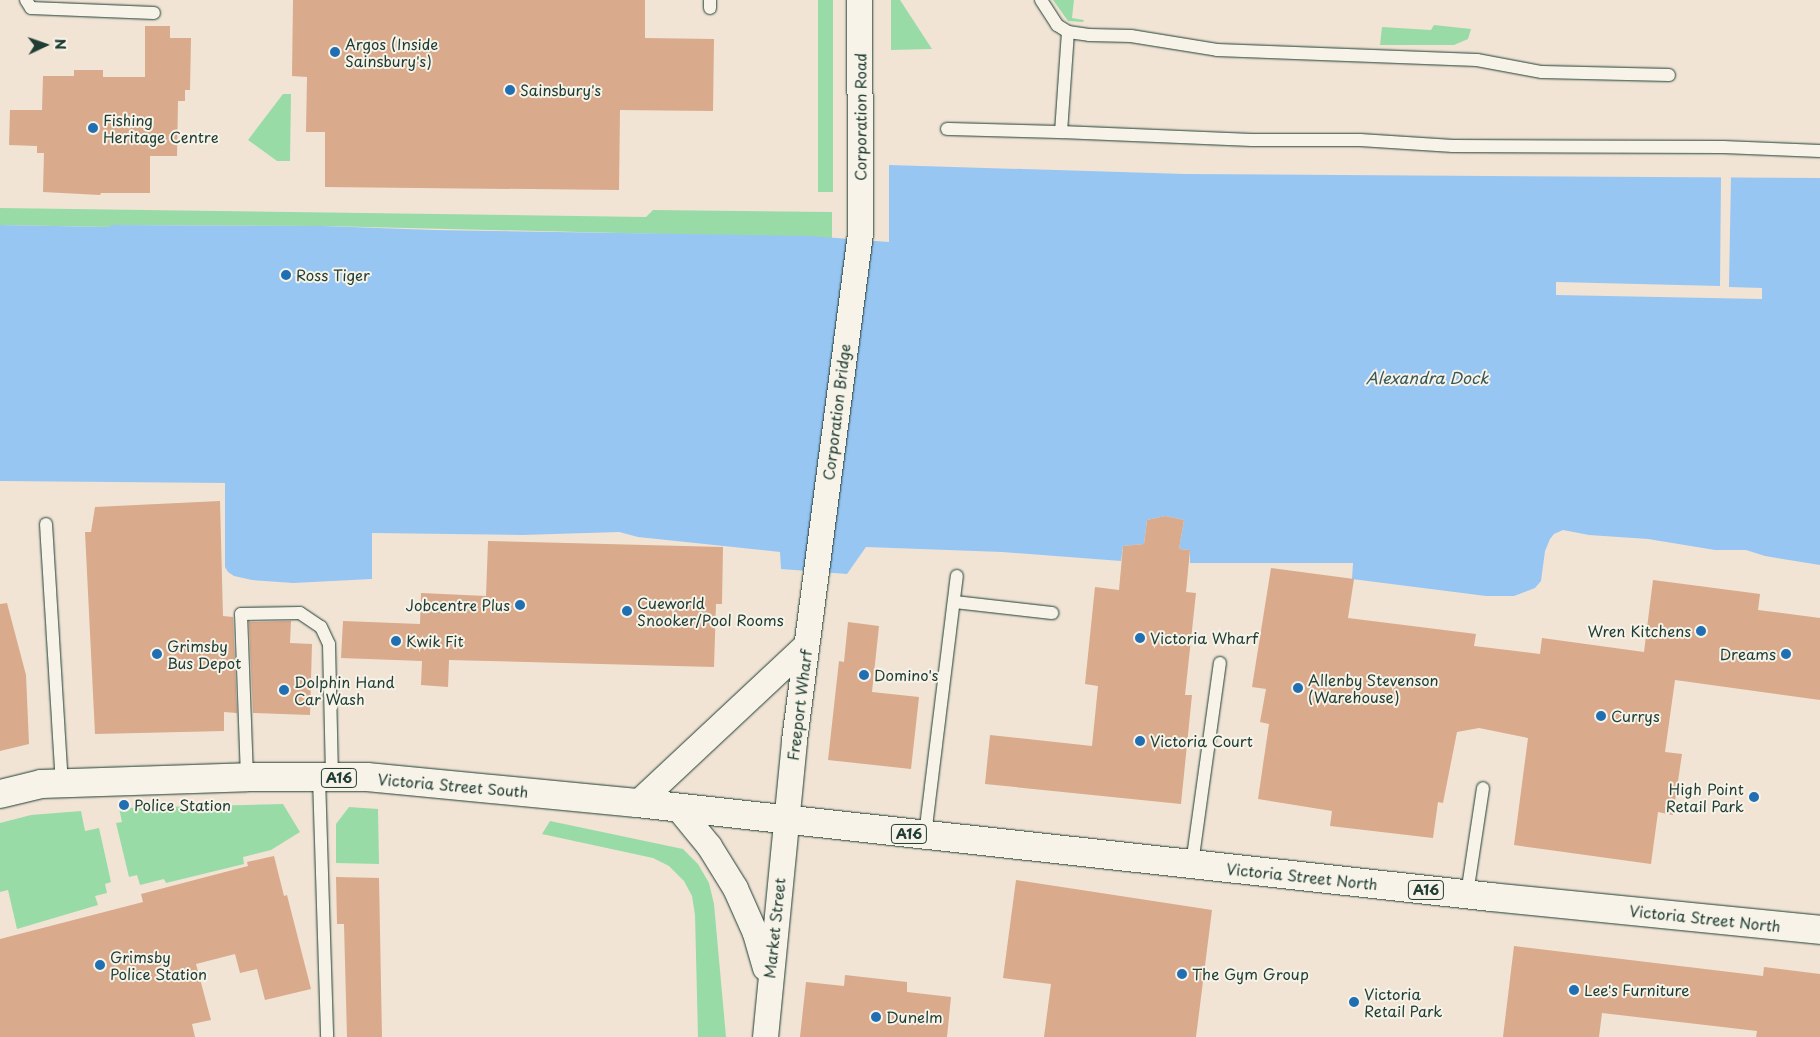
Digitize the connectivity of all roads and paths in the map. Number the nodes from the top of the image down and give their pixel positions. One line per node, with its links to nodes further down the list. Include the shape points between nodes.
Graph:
1 (26, 0): 4 (lane, via 31,8)
2 (859, 0): 10 (street, Corporation Road)
3 (1041, 0): 5 (lane, via 1056,25)
4 (154, 12)
5 (1068, 32): 6 (lane, via 1131,36 1216,50 1476,60 1542,72); 8 (lane)
6 (1669, 75)
7 (946, 128): 8 (lane)
8 (1061, 132): 9 (lane, via 1252,140 1360,140 1453,146 1723,147)
9 (1820, 151)
10 (860, 234): 13 (street, Corporation Bridge)
11 (46, 524): 20 (lane)
12 (957, 576): 14 (lane)
13 (813, 590): 16 (street, Freeport Wharf)
14 (954, 602): 15 (lane); 26 (lane)
15 (1052, 613)
16 (806, 645): 23 (street); 25 (street, Freeport Wharf)
17 (1220, 663): 27 (lane)
18 (247, 777): 19 (highway, Victoria Street South / A16); 19 (lane, via 241,614 300,613 322,627 329,644); 20 (highway, Victoria Street South / A16)
19 (325, 778): 23 (highway, Victoria Street South / A16, via 366,777); 31 (lane)
20 (62, 784): 22 (highway, Victoria Street South / A16, via 41,784)
21 (1483, 788): 28 (lane)
22 (0, 794)
23 (637, 803): 24 (highway, Victoria Street South / A16)
24 (678, 808): 25 (highway, Victoria Street South / A16); 30 (street, via 709,846 735,888 755,933)
25 (785, 820): 26 (highway, Victoria Street North / A16); 30 (street, Market Street)
26 (925, 835): 27 (highway, Victoria Street North / A16)
27 (1192, 864): 28 (highway, Victoria Street North / A16)
28 (1468, 894): 29 (highway, Victoria Street North / A16)
29 (1820, 930)
30 (769, 980): 32 (street, Market Street)
31 (326, 1037)
32 (765, 1037)

